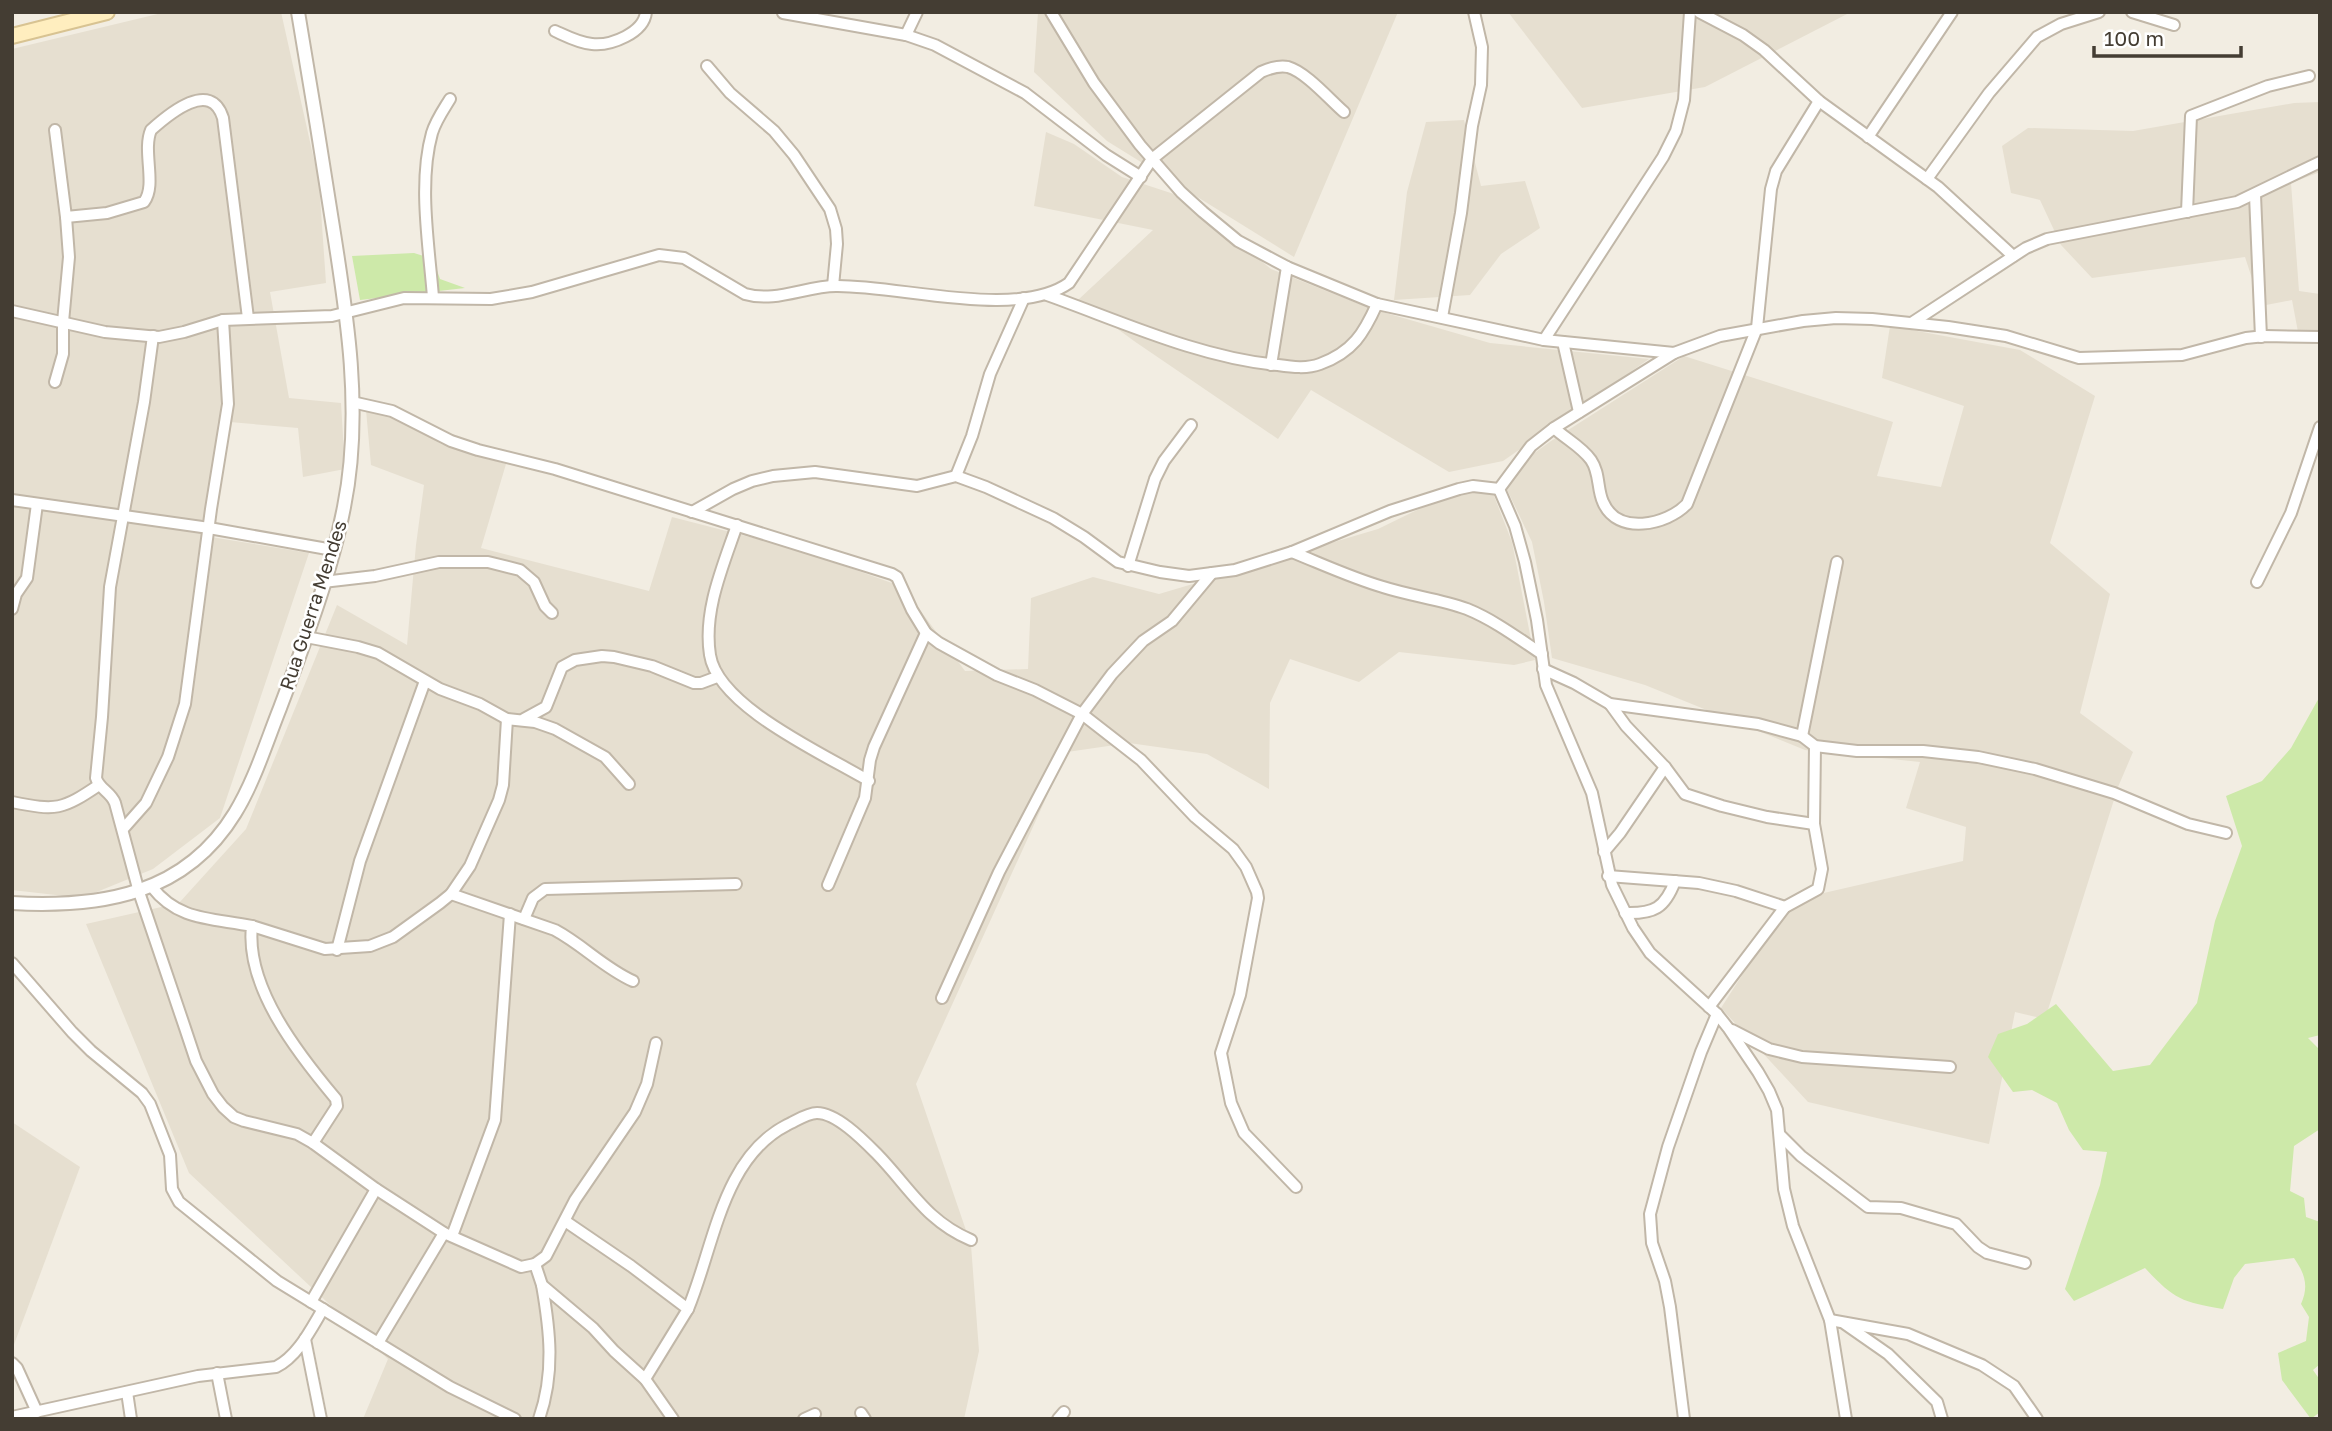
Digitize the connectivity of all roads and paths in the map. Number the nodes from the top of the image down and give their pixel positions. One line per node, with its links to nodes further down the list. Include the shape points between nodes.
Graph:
1 (107, 12): 16 (main road)
2 (298, 12): 39 (street, Rua Guerra Mendes)
3 (646, 12): 14 (street, via 632,33 607,43 580,42)
4 (917, 12): 15 (street)
5 (1051, 12): 24 (street, via 1094,83)
6 (1474, 12): 40 (street, via 1482,47 1481,85)
7 (1690, 12): 49 (street, via 1684,100 1676,131)
8 (1699, 12): 20 (street, via 1764,50)
9 (1952, 12): 23 (street)
10 (2099, 12): 27 (street, via 2037,37 1989,93)
11 (2132, 12): 13 (street)
12 (783, 13): 15 (street)
13 (2174, 25)
14 (555, 31)
15 (906, 35): 26 (street, via 1018,89)
16 (12, 37)
17 (707, 66): 33 (street, via 774,131 830,209 837,244)
18 (2309, 76): 29 (street, via 2267,86 2191,116)
19 (450, 99): 35 (street, via 432,132 426,166)
20 (1819, 101): 23 (street); 45 (street, via 1776,171 1770,189)
21 (1344, 112): 24 (street, via 1297,71 1272,67)
22 (55, 130): 30 (street)
23 (1868, 137): 27 (street)
24 (1152, 159): 26 (street); 32 (street, via 1181,192 1238,241)
25 (2320, 162): 28 (street)
26 (1141, 177): 34 (street, via 1079,271 1060,290)
27 (1927, 179): 31 (street)
28 (2255, 195): 29 (street); 47 (street)
29 (2187, 212): 31 (street, via 2047,239)
30 (66, 217): 41 (street, via 107,213 144,202 149,189 151,130 191,103 213,101 223,118); 43 (street, via 69,257)
31 (2013, 256): 44 (street)
32 (1287, 267): 37 (street); 52 (street)
33 (833, 286): 35 (street, via 754,297 684,258 660,255 532,292 491,299); 36 (street, via 959,299)
34 (1047, 295): 36 (street); 52 (street, via 1215,355)
35 (433, 297): 39 (street, via 404,298)
36 (1024, 298): 59 (street, via 990,374)
37 (1377, 304): 40 (street); 52 (street, via 1357,341 1340,354 1320,365)
38 (12, 312): 43 (street)
39 (346, 313): 41 (street); 54 (street, Rua Guerra Mendes)
40 (1442, 317): 49 (street)
41 (248, 318): 42 (street)
42 (223, 320): 46 (street, via 174,335); 66 (street, via 228,404)
43 (63, 322): 46 (street); 53 (street, via 63,354)
44 (1913, 322): 45 (street, via 1836,318); 47 (street, via 2006,336 2079,358 2182,355)
45 (1757, 328): 51 (street); 58 (street, via 1696,485 1678,513 1652,522 1616,519 1602,501 1592,461)
46 (153, 336): 64 (street)
47 (2261, 337): 48 (street)
48 (2320, 337)
49 (1544, 340): 50 (street)
50 (1563, 342): 51 (street); 55 (street)
51 (1674, 353): 55 (street)
52 (1271, 365)
53 (55, 382)
54 (352, 402): 63 (street, via 392,411 478,450); 67 (street, Rua Guerra Mendes, via 344,507)
55 (1578, 412): 58 (street)
56 (1191, 425): 70 (street, via 1155,479)
57 (2320, 427): 73 (street, via 2291,513)
58 (1554, 428): 60 (street, via 1531,446)
59 (956, 476): 63 (street, via 917,486 815,472 773,476 733,489); 70 (street, via 1053,518)
60 (1499, 489): 68 (street, via 1473,486 1412,503); 78 (street, via 1520,544)
61 (12, 500): 62 (street)
62 (37, 504): 64 (street); 74 (street, via 27,578)
63 (692, 512): 65 (street)
64 (122, 516): 66 (street); 91 (street, via 110,587 96,775)
65 (737, 525): 76 (street, via 892,574); 80 (street, via 718,580 709,627)
66 (209, 528): 67 (street); 94 (street, via 177,734 146,803)
67 (333, 550): 72 (street, Rua Guerra Mendes)
68 (1292, 552): 71 (street); 78 (street, via 1368,582 1470,610)
69 (1837, 562): 86 (street)
70 (1128, 566): 71 (street, via 1189,576)
71 (1212, 573): 83 (street, via 1172,621 1143,641 1112,674)
72 (323, 582): 75 (street, via 439,562 488,562 520,570 534,582); 77 (street, Rua Guerra Mendes)
73 (2257, 582)
74 (12, 610)
75 (552, 613)
76 (926, 633): 83 (street, via 997,675); 89 (street, via 874,747)
77 (306, 637): 81 (street, via 378,653); 101 (street, Rua Guerra Mendes, via 235,812 191,863)
78 (1542, 654): 79 (street)
79 (1543, 669): 82 (street); 96 (street, via 1592,793)
80 (717, 677): 85 (street, via 694,683 614,657 575,660 562,667 546,707); 89 (street, via 767,722)
81 (425, 681): 84 (street); 110 (street, via 360,860)
82 (1610, 704): 86 (street, via 1758,724); 88 (street)
83 (1082, 714): 113 (street, via 999,872); 120 (street, via 1141,760 1233,849 1252,879 1258,898 1240,995 1222,1053 1224,1069 1244,1133)
84 (507, 719): 85 (street); 103 (street, via 499,800 470,866)
85 (522, 720): 90 (street, via 541,723 595,751)
86 (1802, 736): 87 (street)
87 (1815, 746): 93 (street); 95 (street, via 1978,757 2035,769)
88 (1665, 767): 93 (street, via 1685,794 1695,798); 96 (street)
89 (869, 780): 100 (street)
90 (629, 784)
91 (99, 785): 92 (street, via 62,807); 94 (street, via 113,797)
92 (12, 802)
93 (1814, 824): 105 (street, via 1822,869 1818,889)
94 (123, 829): 102 (street)
95 (2226, 833)
96 (1604, 852): 97 (street)
97 (1608, 876): 98 (street); 106 (street)
98 (1675, 881): 105 (street, via 1736,891); 106 (street, via 1661,905 1640,914)
99 (736, 884): 108 (street, via 545,889 533,898)
100 (828, 885)
101 (152, 887): 102 (street, Rua Guerra Mendes); 109 (street, via 166,904 189,915)
102 (139, 892): 104 (street, Rua Guerra Mendes, via 71,904); 119 (street, via 196,1061 213,1094 234,1116)
103 (451, 894): 107 (street); 110 (street, via 382,943)
104 (12, 903)
105 (1785, 907): 114 (street)
106 (1625, 913): 114 (street, via 1650,953)
107 (510, 914): 108 (street); 123 (street, via 498,1105 493,1129)
108 (524, 919): 112 (street, via 569,938)
109 (252, 926): 110 (street); 119 (street, via 253,955 273,1010 337,1102)
110 (337, 950)
111 (12, 963): 128 (street, via 72,1032 150,1104 170,1155 179,1202 277,1281)
112 (634, 981)
113 (942, 998)
114 (1713, 1010): 115 (street); 147 (street, via 1650,1214 1652,1243 1670,1307)
115 (1729, 1029): 117 (street, via 1769,1049 1802,1057); 118 (street, via 1769,1091)
116 (656, 1043): 122 (street, via 641,1100)
117 (1950, 1067)
118 (1780, 1135): 125 (street, via 1868,1207 1900,1208 1956,1224 1987,1253); 131 (street, via 1784,1189 1793,1226)
119 (313, 1143): 121 (street)
120 (1296, 1187)
121 (376, 1189): 123 (street); 128 (street)
122 (565, 1221): 126 (street); 129 (street)
123 (448, 1235): 126 (street, via 521,1267); 134 (street)
124 (971, 1240): 129 (street, via 933,1217 845,1125 829,1116 811,1114 770,1135 749,1158 727,1199)
125 (2025, 1263)
126 (535, 1265): 127 (street)
127 (542, 1285): 137 (street); 145 (street, via 550,1379)
128 (311, 1302): 130 (street)
129 (688, 1308): 137 (street)
130 (323, 1309): 133 (street); 134 (street)
131 (1830, 1320): 132 (street); 148 (street)
132 (1843, 1322): 149 (street, via 1888,1354 1937,1402); 150 (street, via 1908,1334 1982,1365 2014,1386)
133 (305, 1339): 136 (street, via 276,1367); 143 (street)
134 (378, 1343): 144 (street, via 450,1387)
135 (12, 1363): 139 (street)
136 (217, 1373): 138 (street); 142 (street)
137 (645, 1379): 146 (street)
138 (127, 1392): 139 (street); 141 (street)
139 (37, 1412): 140 (street)
140 (12, 1417)
141 (131, 1419)
142 (226, 1419)
143 (321, 1419)
144 (515, 1419)
145 (539, 1419)
146 (673, 1419)
147 (1684, 1419)
148 (1846, 1419)
149 (1942, 1419)
150 (2037, 1419)

